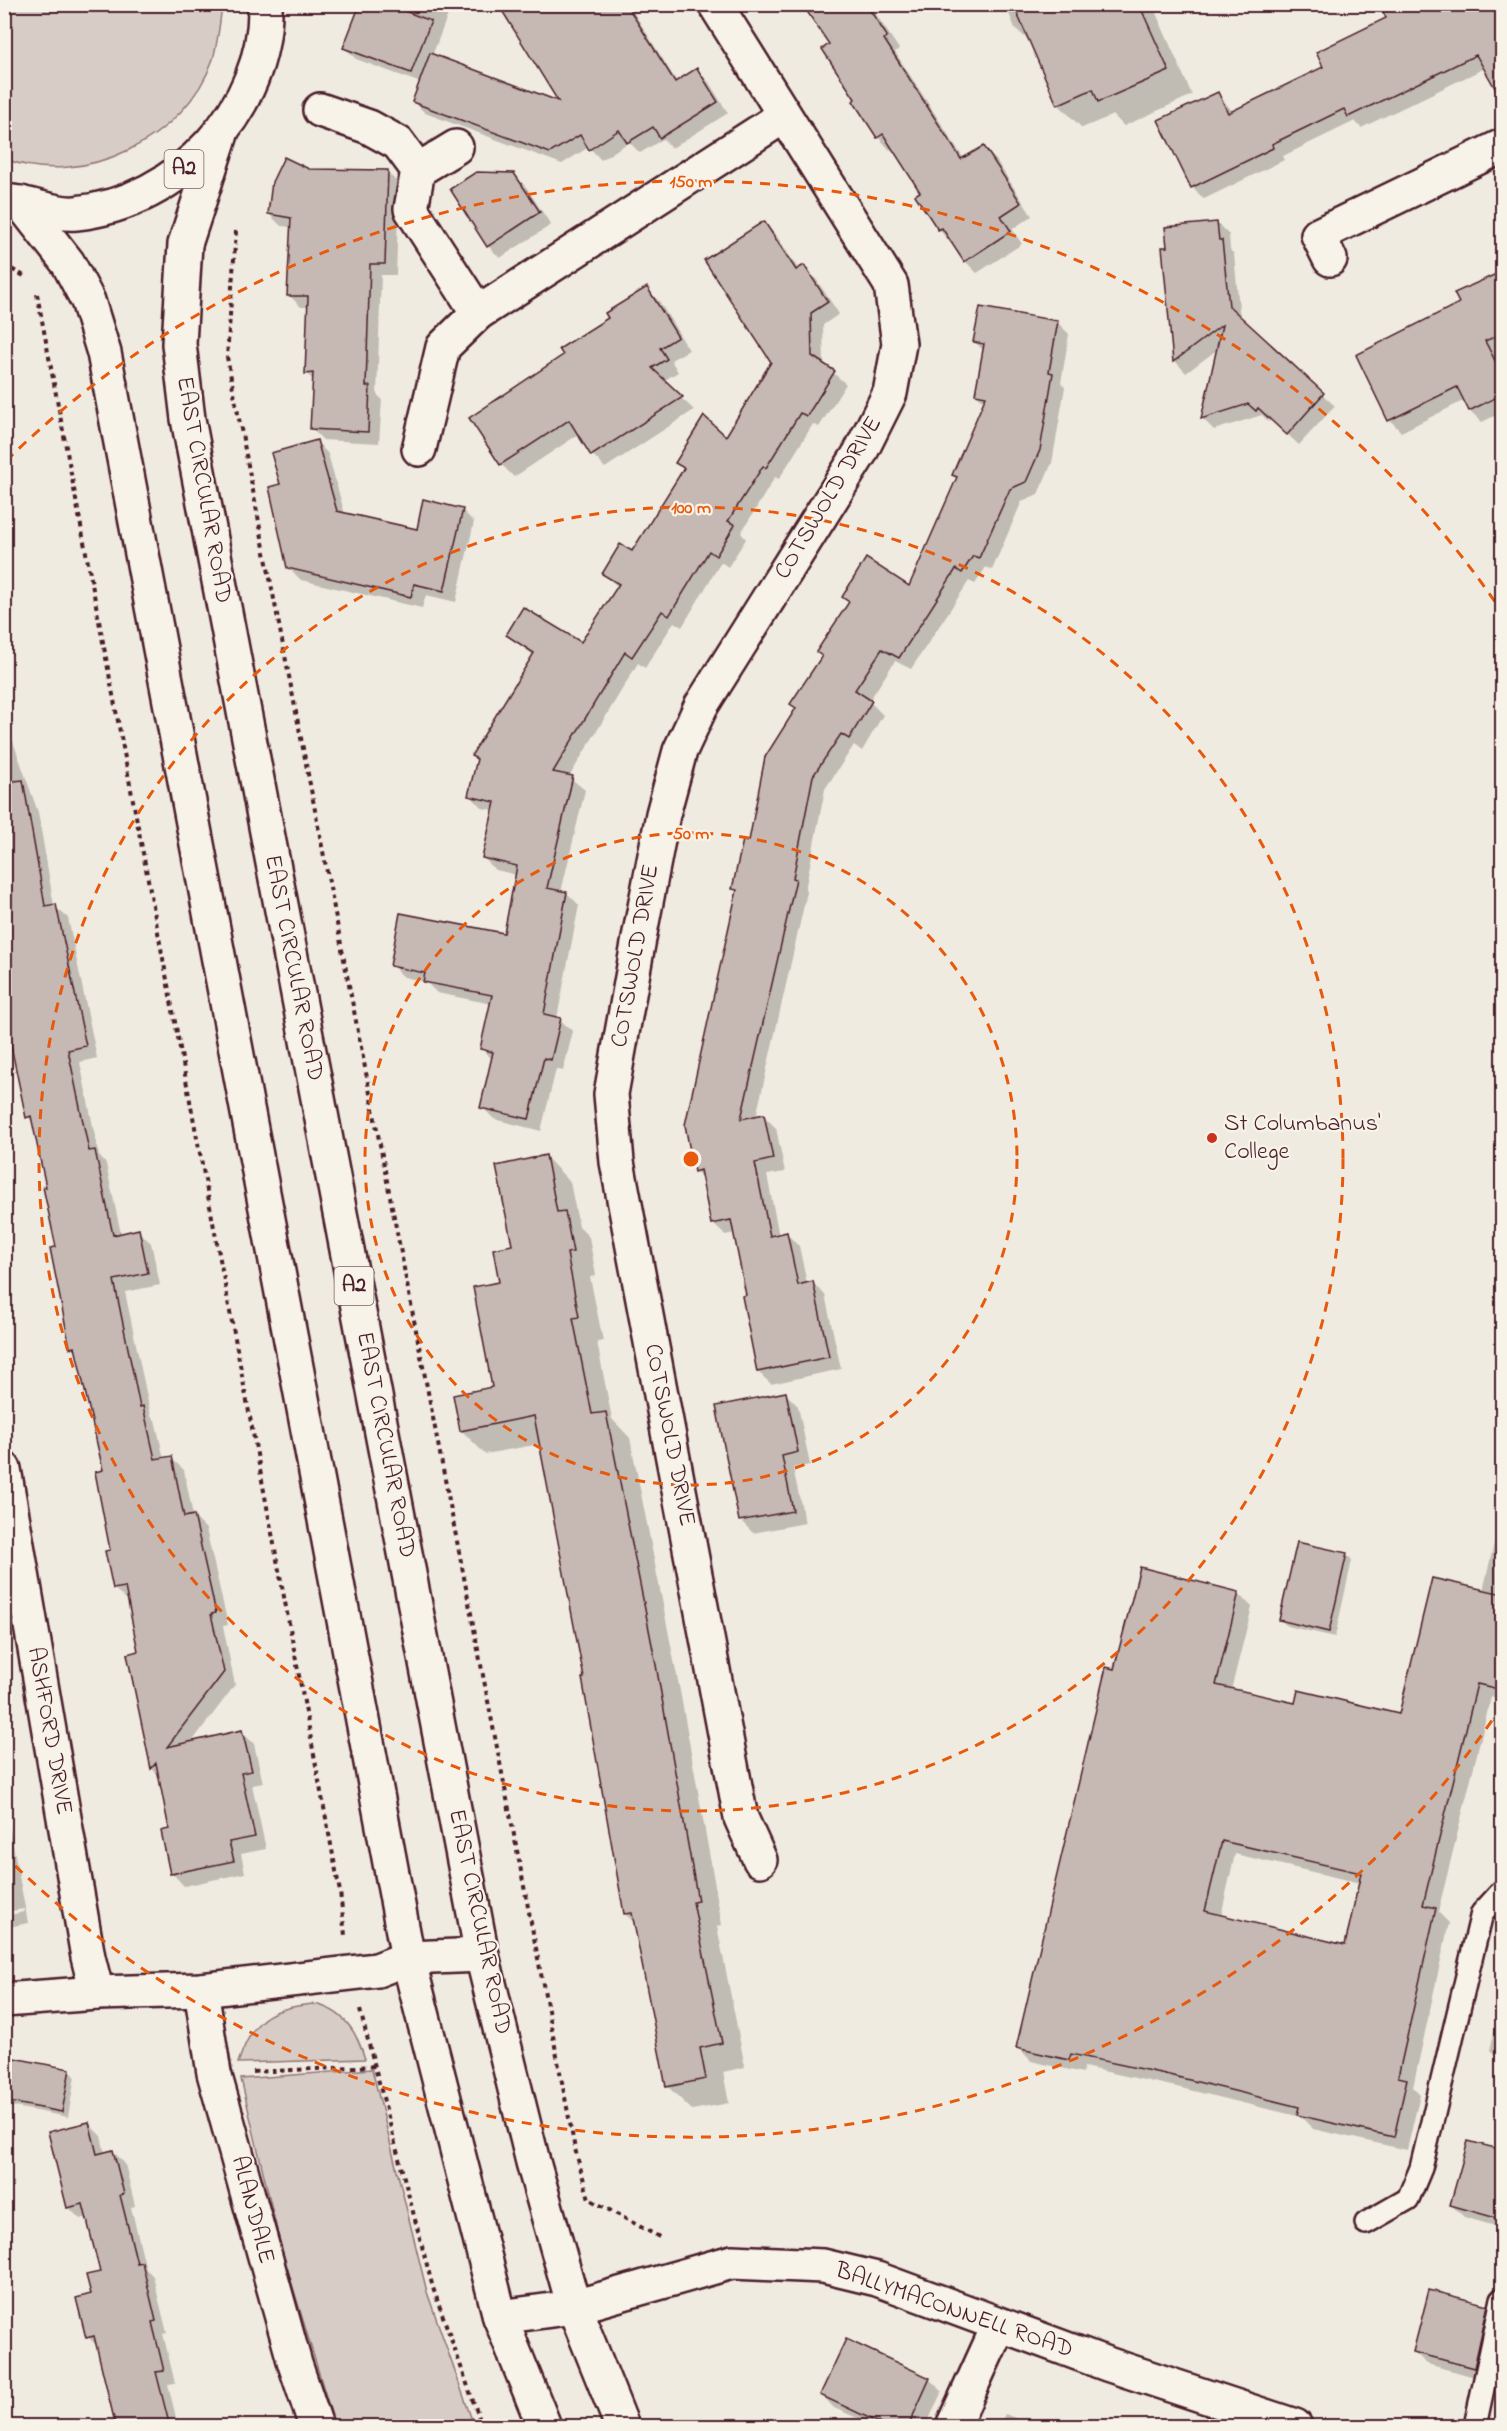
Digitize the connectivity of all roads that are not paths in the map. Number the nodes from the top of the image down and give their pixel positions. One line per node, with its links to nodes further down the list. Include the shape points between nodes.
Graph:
1 (265, 4): 5 (main road, A2, via 266,23 251,81)
2 (715, 4): 4 (main road, COTSWOLD DRIVE)
3 (320, 110): 8 (main road, via 369,127 398,143)
4 (784, 116): 11 (main road); 14 (main road, COTSWOLD DRIVE, via 891,285 899,344 890,393 860,453 701,706 680,751 663,814 612,1094 617,1162 741,1818)
5 (220, 134): 9 (main road, A2, via 179,173 129,201 74,213); 16 (main road, EAST CIRCULAR ROAD / A2, via 185,244 179,344 188,419)
6 (1503, 146): 10 (main road, via 1318,235)
7 (456, 147): 8 (main road)
8 (418, 170): 11 (main road, via 411,209)
9 (13, 202): 17 (main road, A2, via 68,263 88,301 104,353)
10 (1330, 259)
11 (478, 314): 12 (main road, via 443,347)
12 (419, 449)
13 (4, 1469): 19 (main road, ASHFORD DRIVE)
14 (760, 1860)
15 (1503, 1891): 21 (lane, via 1482,1913 1413,2189 1408,2199)
16 (482, 1955): 17 (main road); 23 (main road, EAST CIRCULAR ROAD / A2, via 533,2162)
17 (408, 1958): 18 (main road, via 377,1970); 24 (main road, A2)
18 (201, 1990): 19 (main road); 26 (main road, ALANDALE, via 214,2073)
19 (97, 1993): 20 (main road)
20 (4, 2000)
21 (1366, 2223)
22 (1503, 2299): 31 (lane)
23 (574, 2307): 24 (main road, BALLYMACONNELL ROAD); 25 (main road, BALLYMACONNELL ROAD, via 732,2262 823,2266 877,2279); 28 (main road, EAST CIRCULAR ROAD / A2)
24 (500, 2317): 27 (main road, A2)
25 (999, 2325): 29 (main road); 30 (main road, BALLYMACONNELL ROAD)
26 (316, 2427)
27 (543, 2427)
28 (622, 2427)
29 (953, 2427)
30 (1295, 2427)
31 (1475, 2427)

